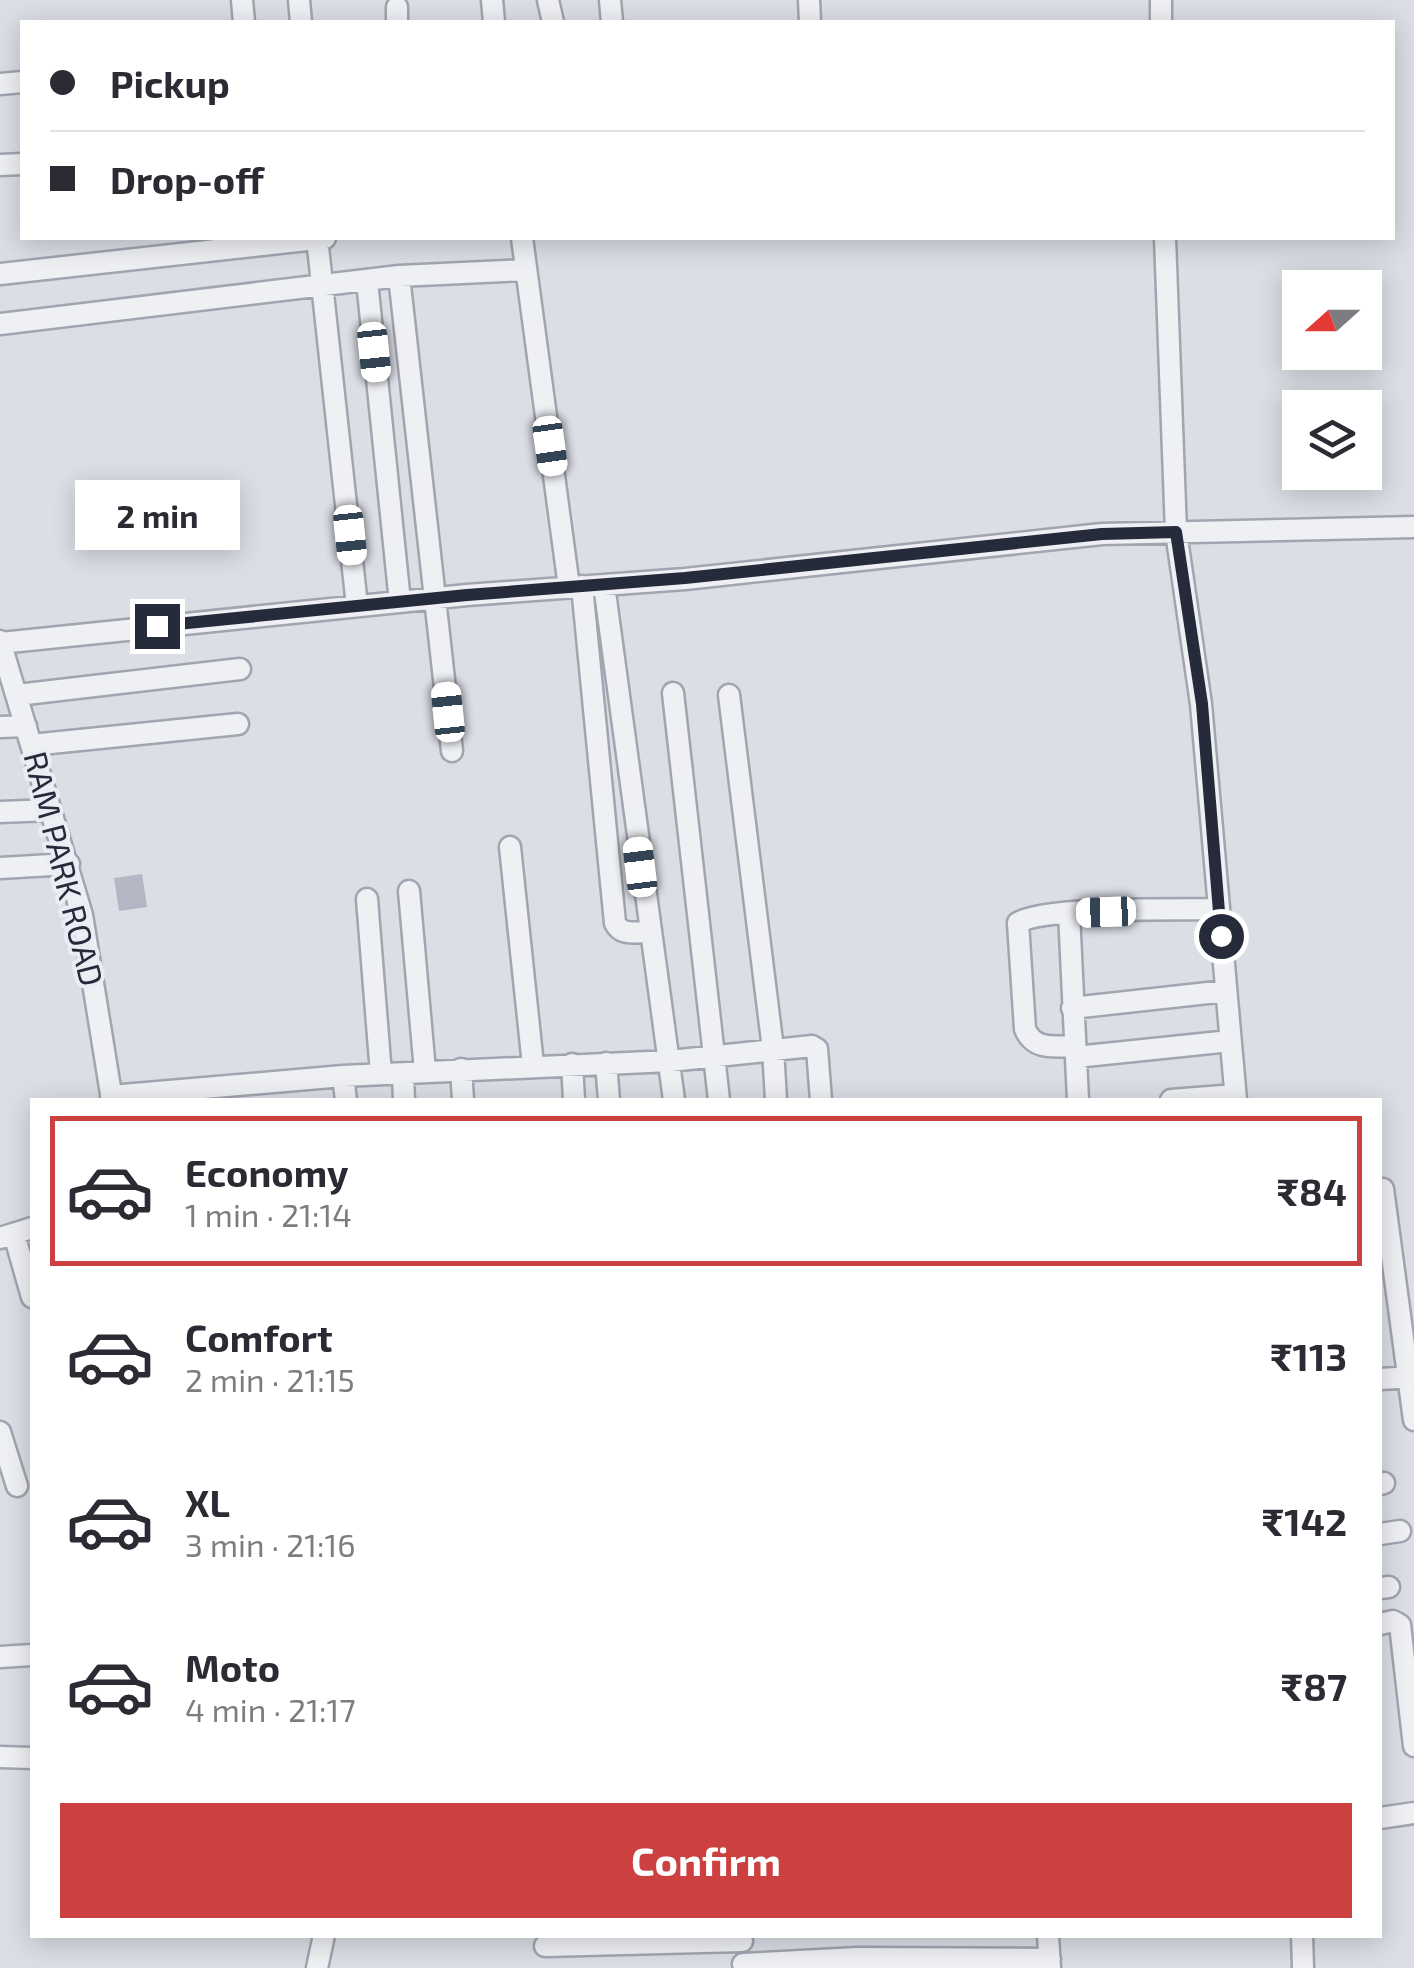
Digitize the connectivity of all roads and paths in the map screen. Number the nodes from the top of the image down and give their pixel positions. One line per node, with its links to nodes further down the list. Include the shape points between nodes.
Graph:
1 (299, 240): 6 (street)
2 (317, 240): 9 (street)
3 (522, 240): 5 (street)
4 (1165, 240): 12 (street)
5 (526, 270): 7 (street); 13 (street)
6 (0, 274)
7 (399, 276): 8 (street); 14 (street)
8 (366, 281): 9 (street); 15 (street)
9 (322, 287): 10 (street); 16 (street)
10 (0, 324)
11 (1414, 527): 12 (street)
12 (1176, 532): 13 (street); 33 (street, via 1202,704)
13 (585, 586): 14 (street); 35 (street); 35 (street, via 615,923 626,933)
14 (437, 598): 15 (street); 25 (street)
15 (400, 602): 16 (street)
16 (358, 606): 17 (street)
17 (0, 642): 20 (street, RAM PARK ROAD)
18 (240, 669): 20 (street)
19 (673, 693): 41 (street)
20 (17, 694): 24 (street, RAM PARK ROAD)
21 (729, 694): 39 (street)
22 (238, 724): 24 (street)
23 (0, 727): 24 (street)
24 (29, 736): 26 (street, RAM PARK ROAD)
25 (452, 750)
26 (51, 810): 27 (street); 29 (street, RAM PARK ROAD)
27 (0, 812)
28 (510, 847): 45 (street)
29 (69, 864): 30 (street); 52 (street, RAM PARK ROAD)
30 (0, 868)
31 (410, 891): 47 (street)
32 (367, 899): 48 (street)
33 (1219, 908): 34 (street); 36 (street)
34 (1069, 913): 37 (street); 40 (street, via 1027,917 1017,928 1028,1037)
35 (648, 932): 42 (street)
36 (1226, 992): 37 (street); 38 (street)
37 (1072, 1008): 40 (street)
38 (1230, 1041): 40 (street); 51 (street)
39 (772, 1049): 41 (street); 60 (street); 61 (street, via 815,1046)
40 (1075, 1052): 62 (street)
41 (714, 1056): 42 (street); 59 (street)
42 (670, 1061): 43 (street); 58 (street)
43 (606, 1063): 44 (street); 57 (street)
44 (572, 1064): 45 (street); 56 (street)
45 (534, 1065): 46 (street)
46 (461, 1069): 47 (street); 55 (street)
47 (425, 1072): 48 (street)
48 (392, 1074): 49 (street); 54 (street)
49 (343, 1076): 50 (street); 53 (street)
50 (246, 1092): 52 (street)
51 (1235, 1097): 63 (street)
52 (112, 1098)
53 (346, 1098)
54 (403, 1098)
55 (462, 1098)
56 (574, 1098)
57 (609, 1098)
58 (674, 1098)
59 (719, 1098)
60 (776, 1098)
61 (822, 1098)
62 (1078, 1098)
63 (1210, 1098)
64 (1383, 1189): 67 (street)
65 (16, 1233): 66 (street)
66 (30, 1288)
67 (1410, 1377): 68 (street); 69 (street)
68 (1382, 1379)
69 (1414, 1420)
70 (0, 1432): 71 (street)
71 (16, 1487)
72 (1382, 1624): 75 (street, via 1400,1625)
73 (30, 1655): 74 (street)
74 (0, 1657)
75 (1414, 1746)
76 (0, 1758): 77 (street)
77 (30, 1758)
78 (1414, 1813): 79 (street)
79 (1382, 1818)
80 (323, 1938): 87 (street)
81 (742, 1938): 84 (street); 86 (street)
82 (1050, 1938): 85 (street)
83 (1302, 1938): 88 (street)
84 (545, 1946)
85 (1050, 1964): 86 (street, via 858,1958)
86 (743, 1966)
87 (317, 1968)
88 (1303, 1968)

